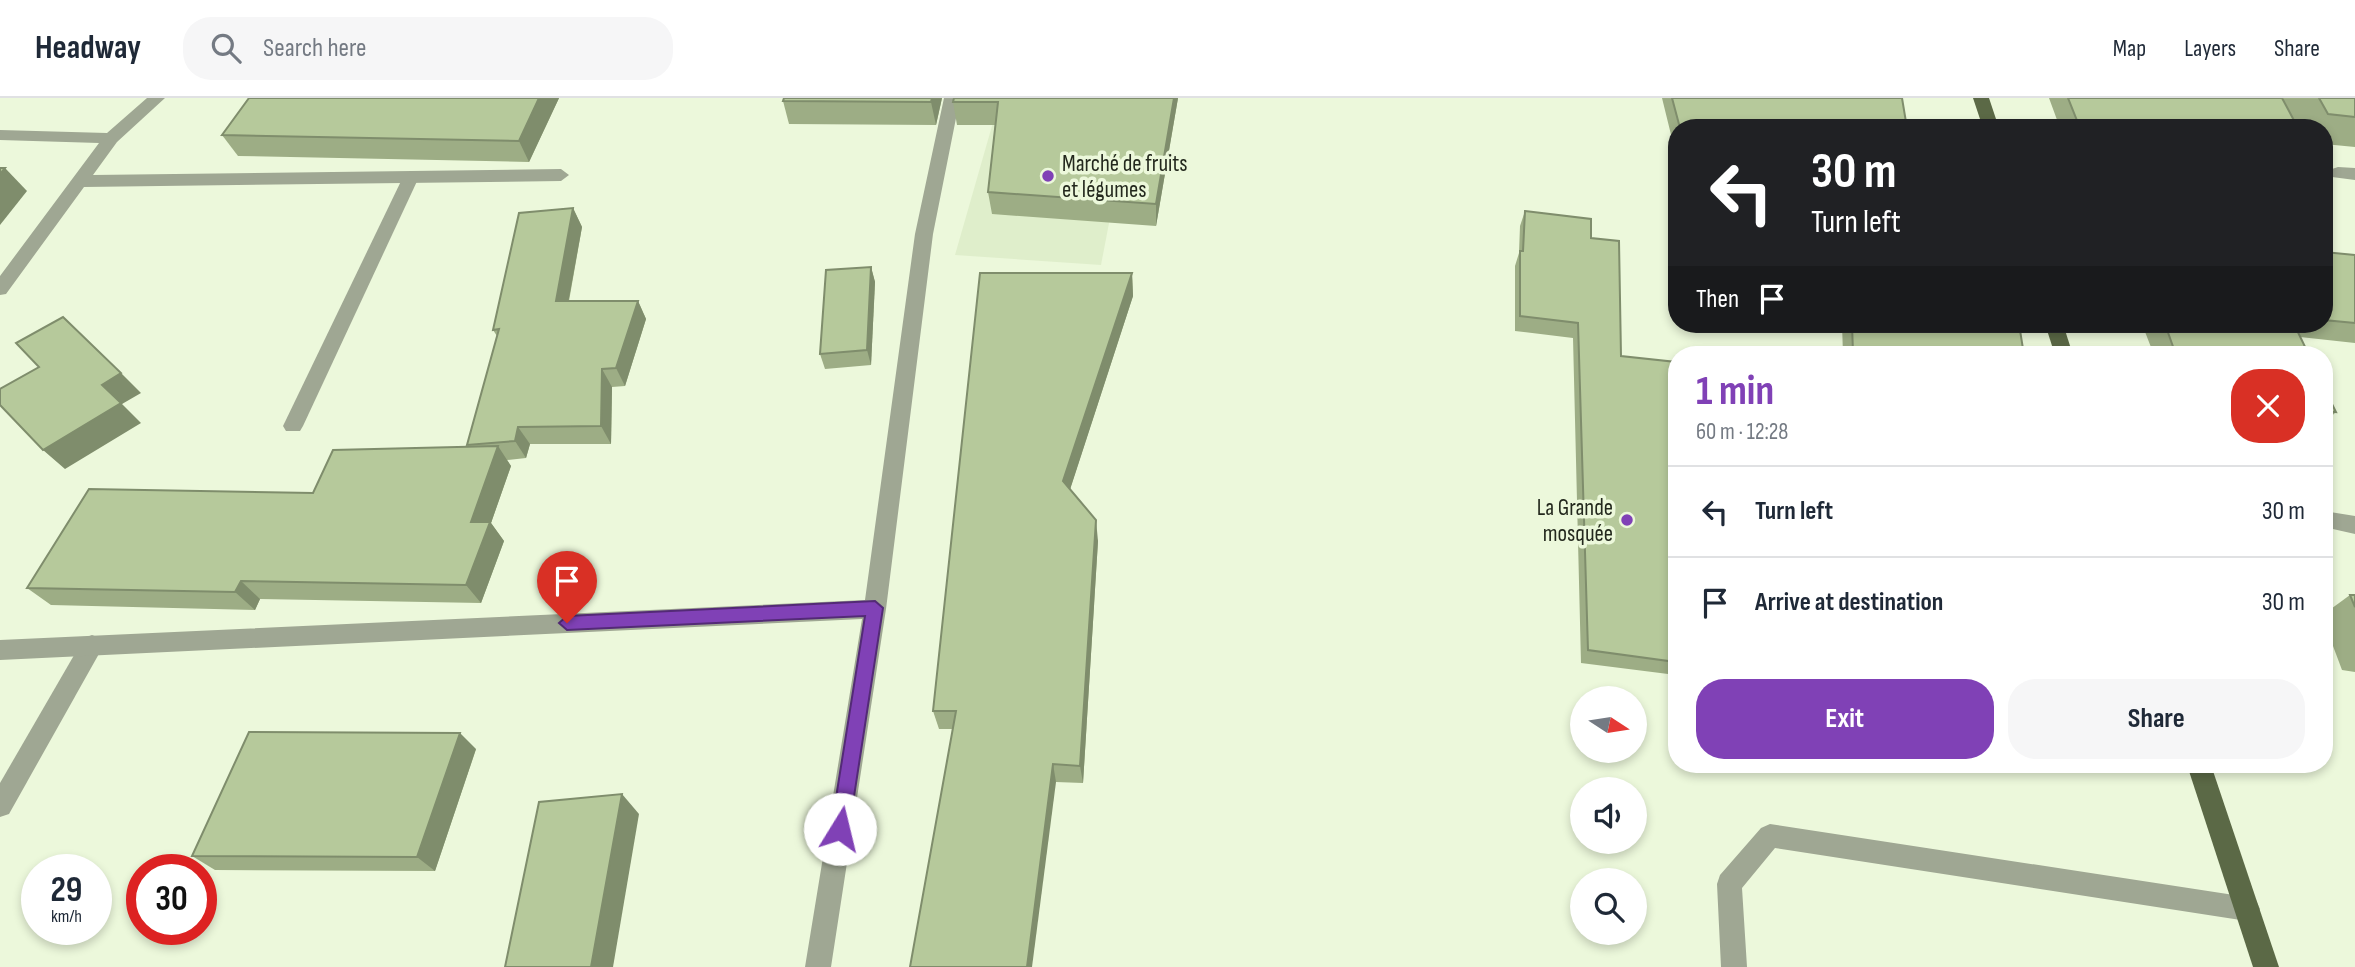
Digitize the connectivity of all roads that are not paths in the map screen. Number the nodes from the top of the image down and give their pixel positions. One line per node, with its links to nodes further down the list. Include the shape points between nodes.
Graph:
1 (157, 98): 6 (street)
2 (952, 98): 14 (street, via 924,234)
3 (1981, 98): 4 (main road)
4 (1988, 119)
5 (0, 135): 6 (street)
6 (111, 138): 9 (street)
7 (561, 175): 8 (street)
8 (411, 177): 9 (street); 11 (street)
9 (80, 181): 10 (street)
10 (0, 289)
11 (293, 426)
12 (2333, 521): 13 (street)
13 (2355, 525)
14 (875, 608): 15 (street); 20 (street)
15 (92, 645): 16 (street); 18 (street)
16 (0, 650)
17 (2202, 773): 19 (main road)
18 (0, 806)
19 (2247, 909): 21 (street, via 1770,836 1728,884); 22 (main road)
20 (818, 967)
21 (1734, 967)
22 (2266, 967)

